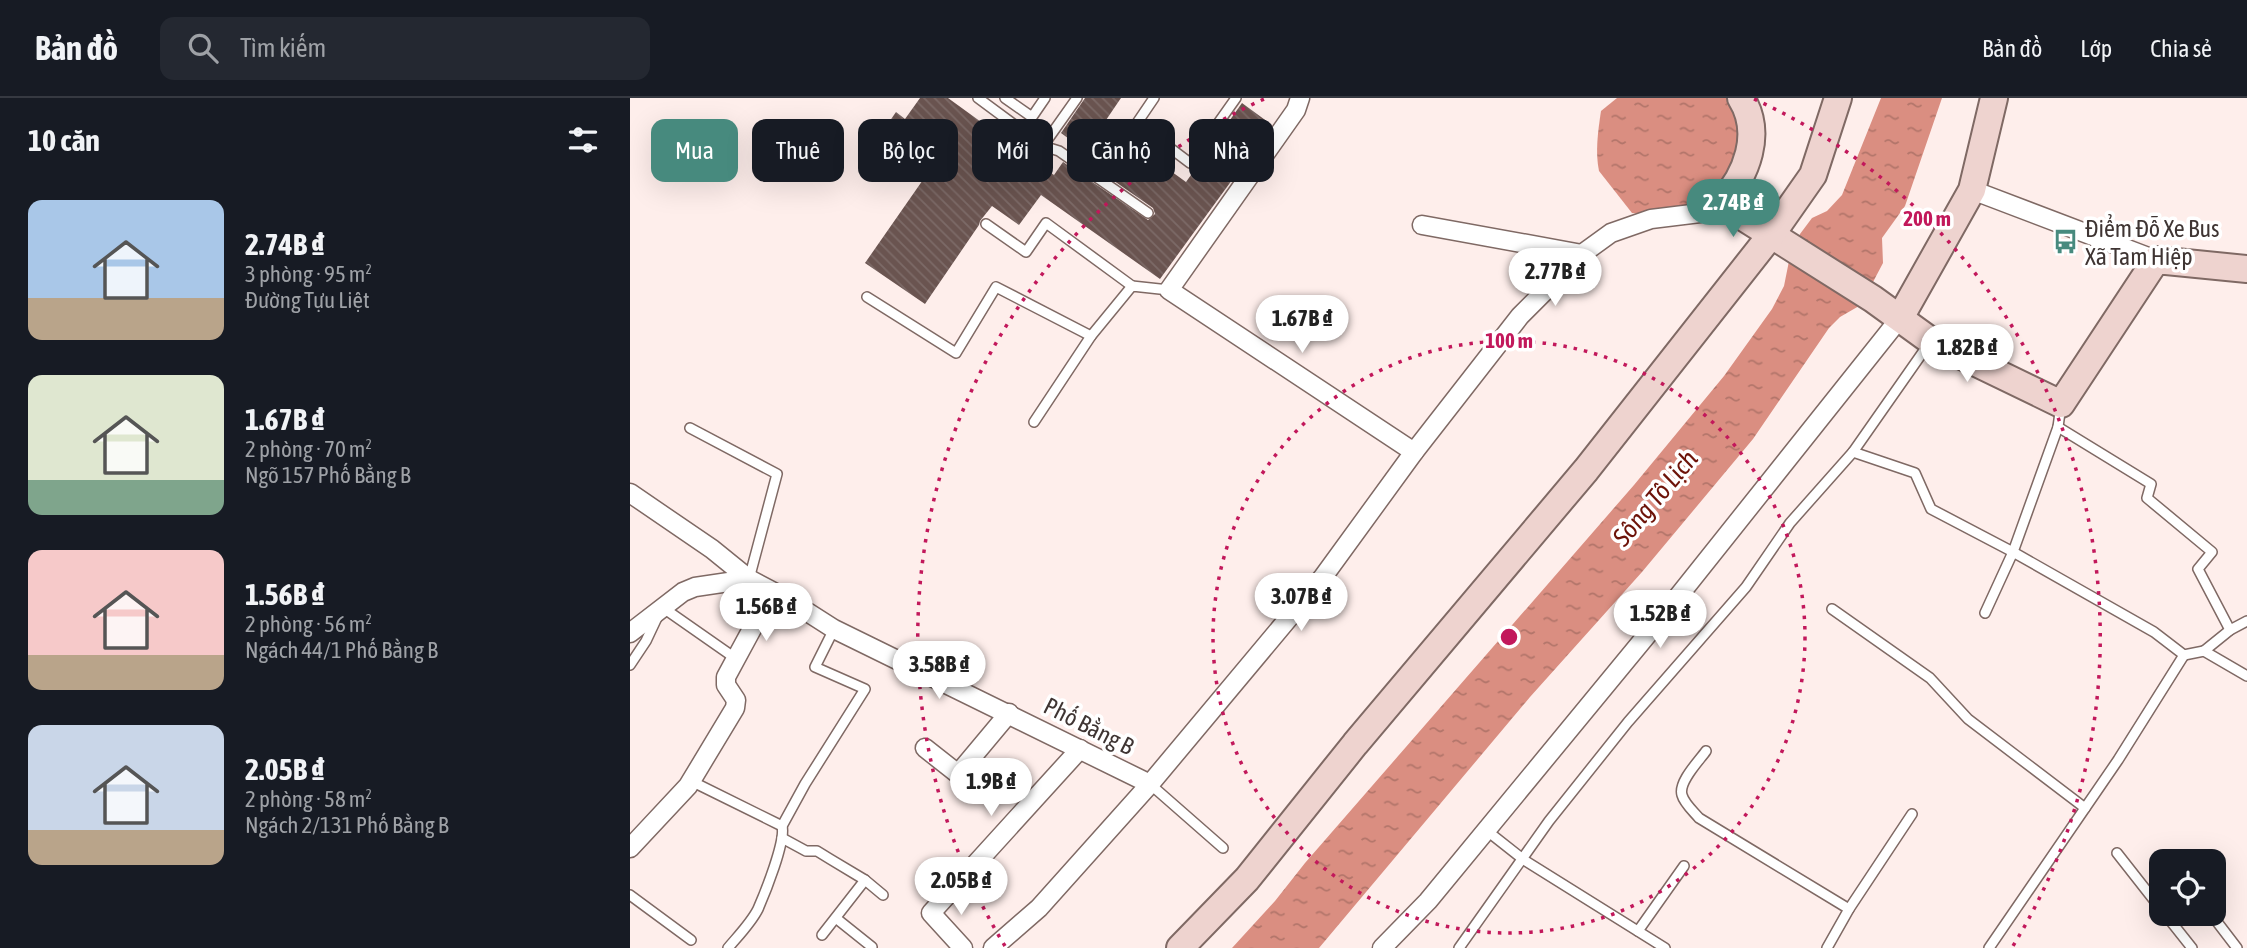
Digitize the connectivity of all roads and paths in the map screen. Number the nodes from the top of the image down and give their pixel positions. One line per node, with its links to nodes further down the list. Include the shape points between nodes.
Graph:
1 (978, 98): 11 (lane)
2 (1005, 98): 3 (lane, via 1032,117)
3 (1045, 98)
4 (1077, 98): 12 (lane)
5 (1154, 98): 6 (lane, via 1137,123 1190,163)
6 (1236, 98)
7 (1300, 98): 24 (street, via 1296,110)
8 (1741, 98): 15 (street, via 1751,122 1751,146 1733,190)
9 (1838, 98): 19 (street, via 1813,175)
10 (1994, 98): 14 (street)
11 (1006, 119)
12 (1053, 132)
13 (1053, 149): 16 (lane)
14 (1972, 190): 21 (street); 26 (street)
15 (1721, 203): 19 (street); 20 (street, Phố Bằng B, via 1700,213 1651,219 1611,233)
16 (1148, 213)
17 (986, 224): 23 (lane, via 1026,252 1046,223)
18 (1422, 225): 20 (street)
19 (1781, 242): 26 (street); 81 (street, via 1363,734 1247,879)
20 (1583, 254): 32 (street, Phố Bằng B, via 1521,316)
21 (2156, 260): 22 (street); 29 (street)
22 (2247, 269)
23 (1132, 286): 24 (lane); 27 (lane)
24 (1168, 290): 32 (street)
25 (867, 297): 27 (lane, via 956,353 996,287)
26 (1900, 318): 28 (street); 59 (street, via 1661,618)
27 (1091, 336): 30 (lane)
28 (1931, 341): 29 (street); 33 (lane)
29 (2059, 415): 35 (lane); 43 (lane, via 2151,484 2147,498 2212,552 2198,569)
30 (1034, 422)
31 (690, 428): 36 (lane, via 777,474)
32 (1415, 452): 55 (street, Phố Bằng B, via 1323,576)
33 (1853, 452): 35 (lane, via 1914,473 1931,509); 64 (lane, via 1790,523 1746,587 1628,722 1549,821)
34 (630, 493): 36 (street, Phố Bằng B)
35 (2013, 552): 40 (lane); 46 (lane, via 2154,632)
36 (748, 579): 37 (street, Phố Bằng B); 38 (street, via 695,587)
37 (772, 592): 42 (street, Phố Bằng B); 47 (street)
38 (662, 607): 44 (street); 47 (lane); 48 (lane)
39 (1832, 610): 56 (lane, via 1930,678 1968,719)
40 (1985, 613)
41 (2247, 621): 43 (lane)
42 (834, 629): 50 (street, Phố Bằng B); 58 (lane, via 815,667 865,690)
43 (2230, 630): 45 (lane)
44 (630, 632)
45 (2204, 651): 46 (lane); 49 (lane)
46 (2184, 655): 56 (lane)
47 (735, 659): 54 (street, via 726,685 736,700 735,708)
48 (630, 664)
49 (2247, 676)
50 (1009, 713): 51 (street, via 958,774); 52 (street, Phố Bằng B)
51 (925, 748)
52 (1080, 749): 55 (street, Phố Bằng B); 79 (street, via 931,913)
53 (1706, 751): 70 (lane, via 1681,790 1699,818)
54 (691, 781): 58 (lane); 61 (street)
55 (1150, 784): 62 (lane); 80 (street, via 1040,908)
56 (2085, 808): 86 (lane)
57 (1912, 814): 70 (lane)
58 (782, 826): 60 (lane)
59 (1485, 829): 64 (lane); 82 (street, via 1428,901)
60 (782, 838): 66 (lane, via 820,853); 77 (lane, via 757,911)
61 (630, 848)
62 (1223, 848)
63 (2117, 853): 67 (lane)
64 (1524, 860): 74 (lane); 83 (lane)
65 (1684, 866): 74 (lane)
66 (865, 880): 69 (lane); 71 (lane)
67 (2149, 894)
68 (630, 895): 76 (lane)
69 (883, 895)
70 (1849, 909): 85 (lane)
71 (837, 919): 75 (lane); 78 (lane)
72 (2175, 926): 87 (lane)
73 (2220, 926): 88 (lane)
74 (1638, 931): 84 (lane)
75 (822, 935)
76 (691, 940)
77 (728, 948)
78 (871, 948)
79 (963, 948)
80 (993, 948)
81 (1180, 948)
82 (1382, 948)
83 (1459, 948)
84 (1665, 948)
85 (1827, 948)
86 (1989, 948)
87 (2192, 948)
88 (2237, 948)

